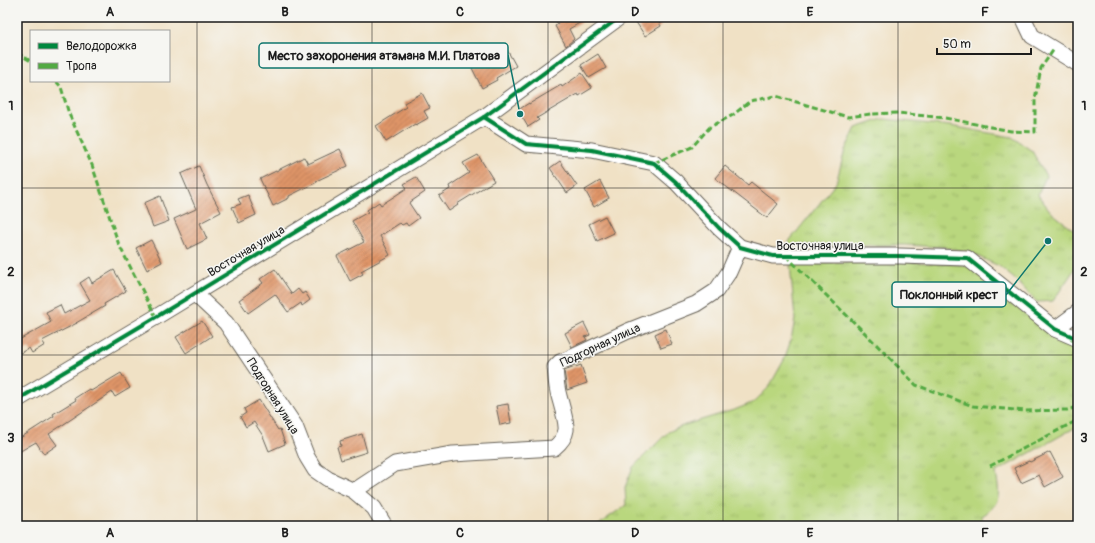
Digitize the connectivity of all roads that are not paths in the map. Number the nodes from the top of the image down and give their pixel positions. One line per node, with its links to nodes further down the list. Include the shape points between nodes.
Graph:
1 (620, 17): 4 (street, Восточная улица)
2 (1023, 17): 3 (street, via 1032,36)
3 (1078, 64)
4 (484, 117): 5 (street, Восточная улица, via 526,144 592,150 654,163); 6 (street, Восточная улица)
5 (740, 247): 8 (street, Восточная улица, via 773,256 966,258); 11 (street, Подгорная улица, via 729,272 716,291 696,304 628,331 560,362 555,367 566,429 563,440 554,448 453,454 395,464)
6 (195, 294): 10 (street, Восточная улица); 11 (street, Подгорная улица, via 226,323 295,426 315,470)
7 (1078, 312): 8 (street)
8 (1055, 329): 9 (street, Восточная улица)
9 (1078, 339)
10 (17, 400)
11 (354, 491): 12 (street, Подгорная улица, via 374,508)
12 (385, 526)

